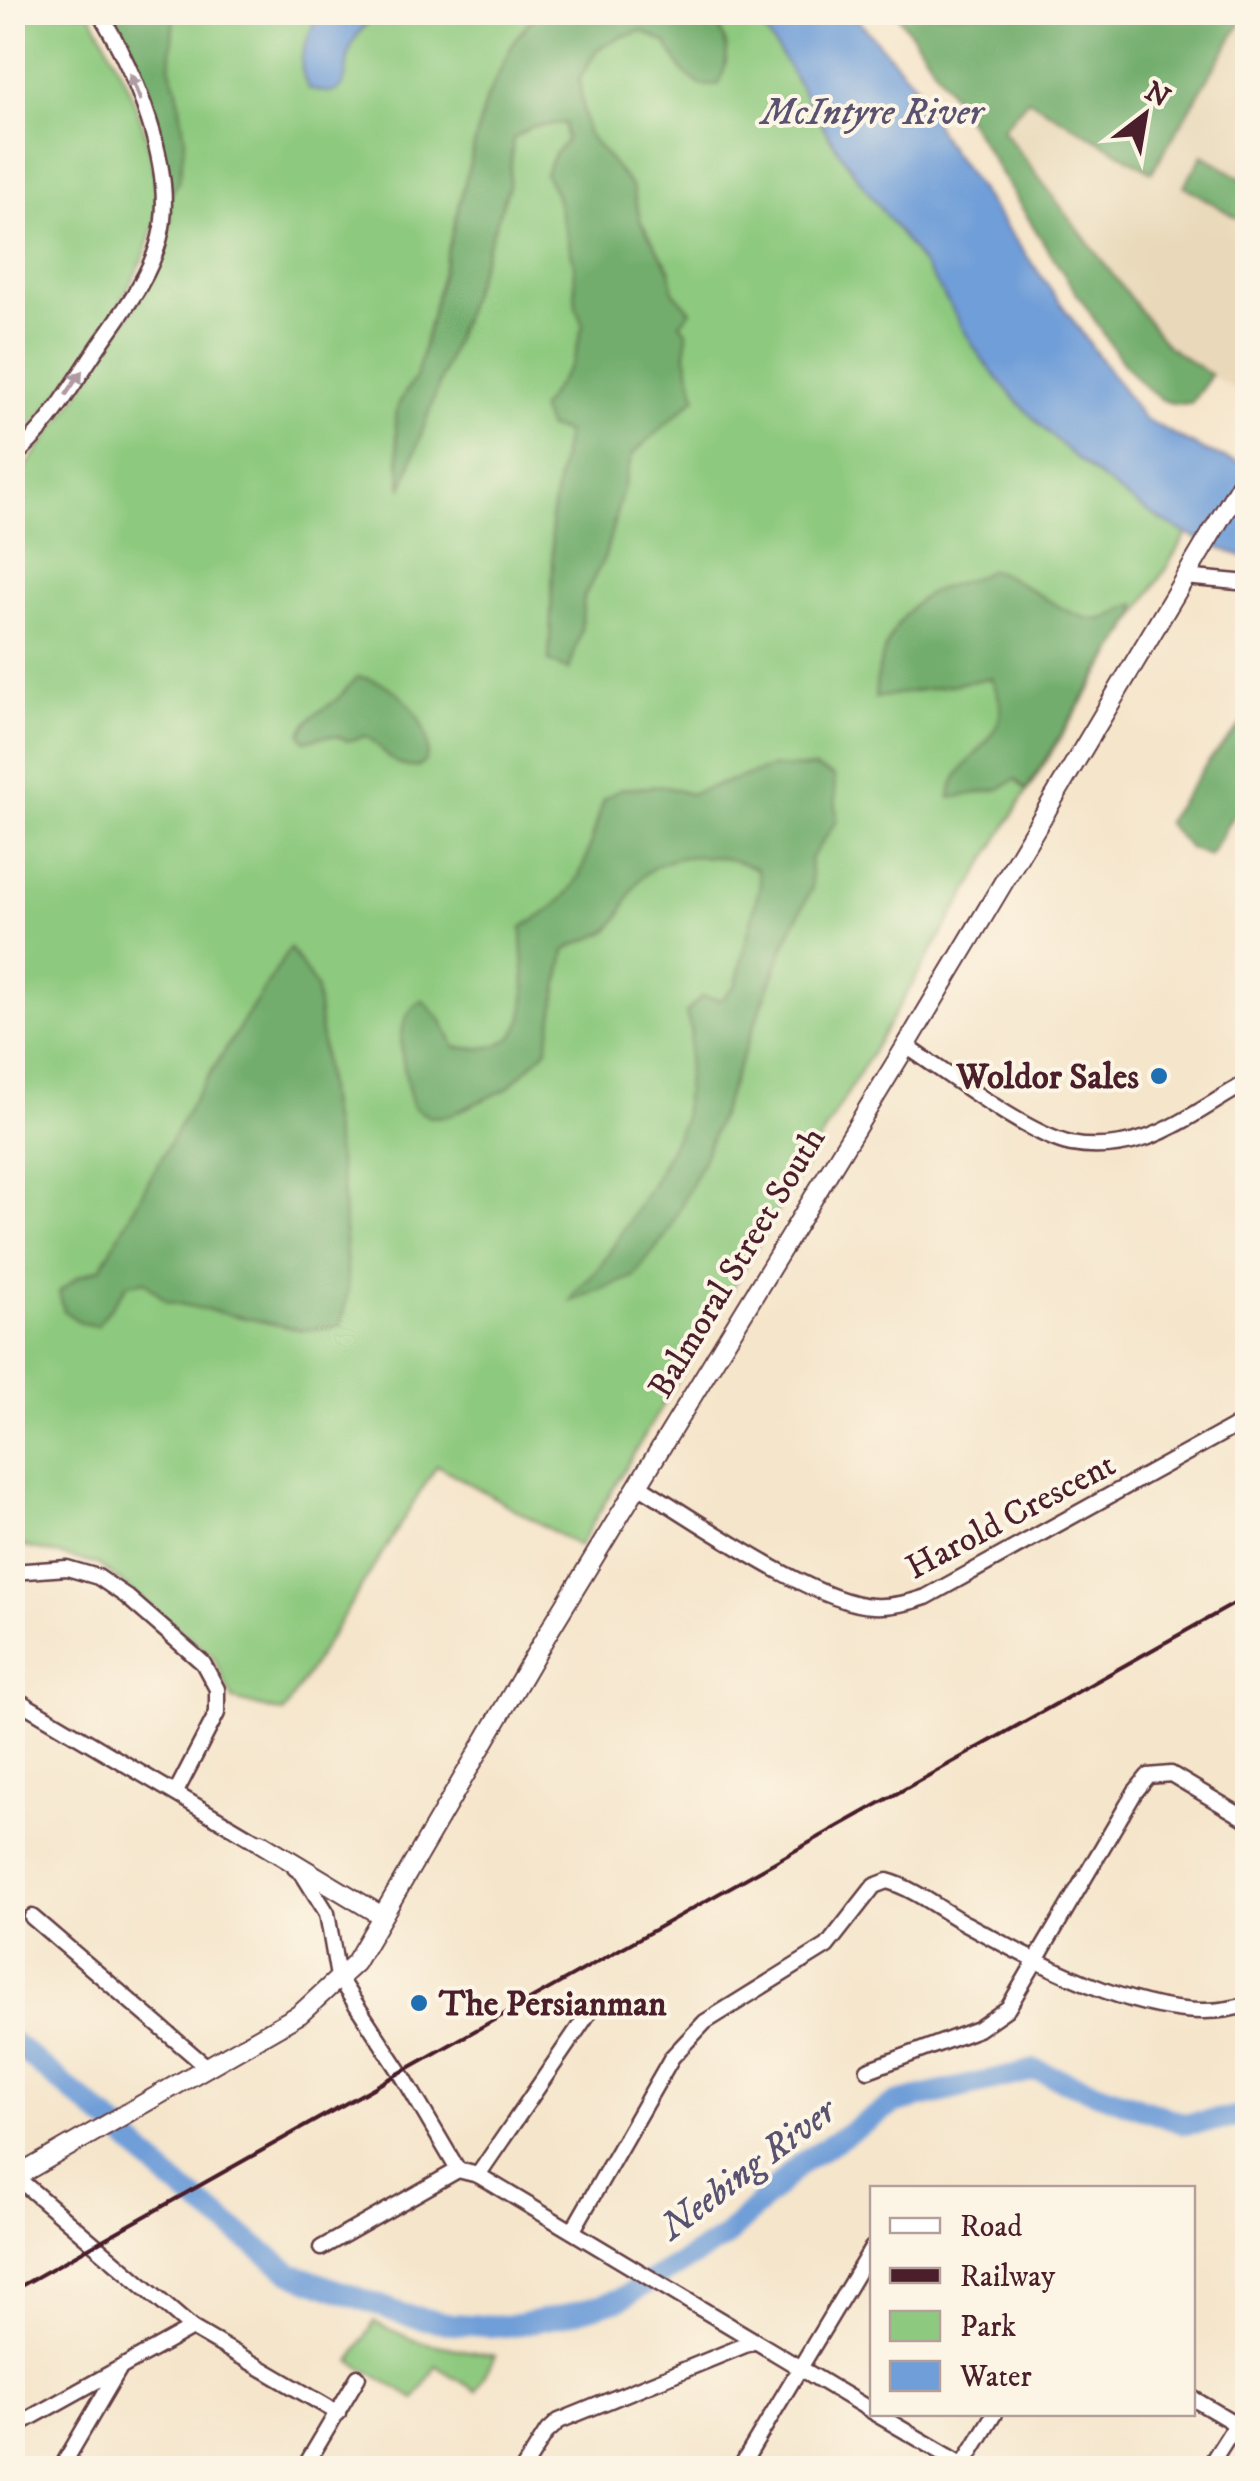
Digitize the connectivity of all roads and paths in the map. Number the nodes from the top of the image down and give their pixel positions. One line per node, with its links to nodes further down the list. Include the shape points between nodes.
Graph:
1 (99, 12): 2 (street, one-way to 1, via 54,414 132,296 160,236 164,206 152,136)
2 (12, 458)
3 (1248, 472): 4 (main road, Balmoral Street South)
4 (1184, 577): 5 (street); 6 (main road, Balmoral Street South)
5 (1248, 583)
6 (906, 1046): 7 (street, via 1034,1129 1093,1147 1150,1136); 9 (main road, Balmoral Street South)
7 (1248, 1082)
8 (1248, 1420): 9 (street, Harold Crescent, via 907,1604 869,1606 809,1588)
9 (638, 1485): 15 (main road, Balmoral Street South)
10 (12, 1572): 12 (street, via 67,1568 98,1576 202,1663 217,1689 216,1713)
11 (12, 1697): 12 (street)
12 (176, 1792): 14 (street)
13 (1248, 1820): 17 (street, via 1171,1774 1148,1776)
14 (261, 1843): 15 (main road); 18 (street, via 302,1873 327,1913)
15 (382, 1916): 18 (main road, Balmoral Street South, via 355,1963)
16 (32, 1917): 21 (street)
17 (1037, 1963): 19 (street, via 1160,2008 1192,2012); 22 (street, via 999,2017); 26 (street, via 887,1881 874,1886 827,1946 705,2022 672,2057)
18 (338, 1977): 21 (main road, Balmoral Street South, via 300,2014); 23 (street)
19 (1245, 2002)
20 (592, 2008): 24 (street)
21 (207, 2066): 25 (main road, Balmoral Street South)
22 (868, 2070)
23 (458, 2170): 24 (street); 27 (street)
24 (478, 2174): 26 (street)
25 (14, 2178): 29 (street)
26 (574, 2230): 30 (street)
27 (321, 2248)
28 (870, 2251): 31 (street)
29 (192, 2328): 32 (street); 36 (street)
30 (755, 2341): 31 (street); 44 (street, via 559,2421)
31 (800, 2368): 35 (street); 45 (street)
32 (118, 2370): 40 (street); 42 (street)
33 (358, 2377): 36 (street)
34 (1195, 2399): 39 (street)
35 (870, 2410)
36 (338, 2414): 43 (street)
37 (881, 2416): 41 (street)
38 (993, 2416): 41 (street)
39 (1243, 2416): 46 (street)
40 (12, 2428)
41 (965, 2467)
42 (61, 2468)
43 (304, 2468)
44 (524, 2468)
45 (740, 2468)
46 (1208, 2468)

